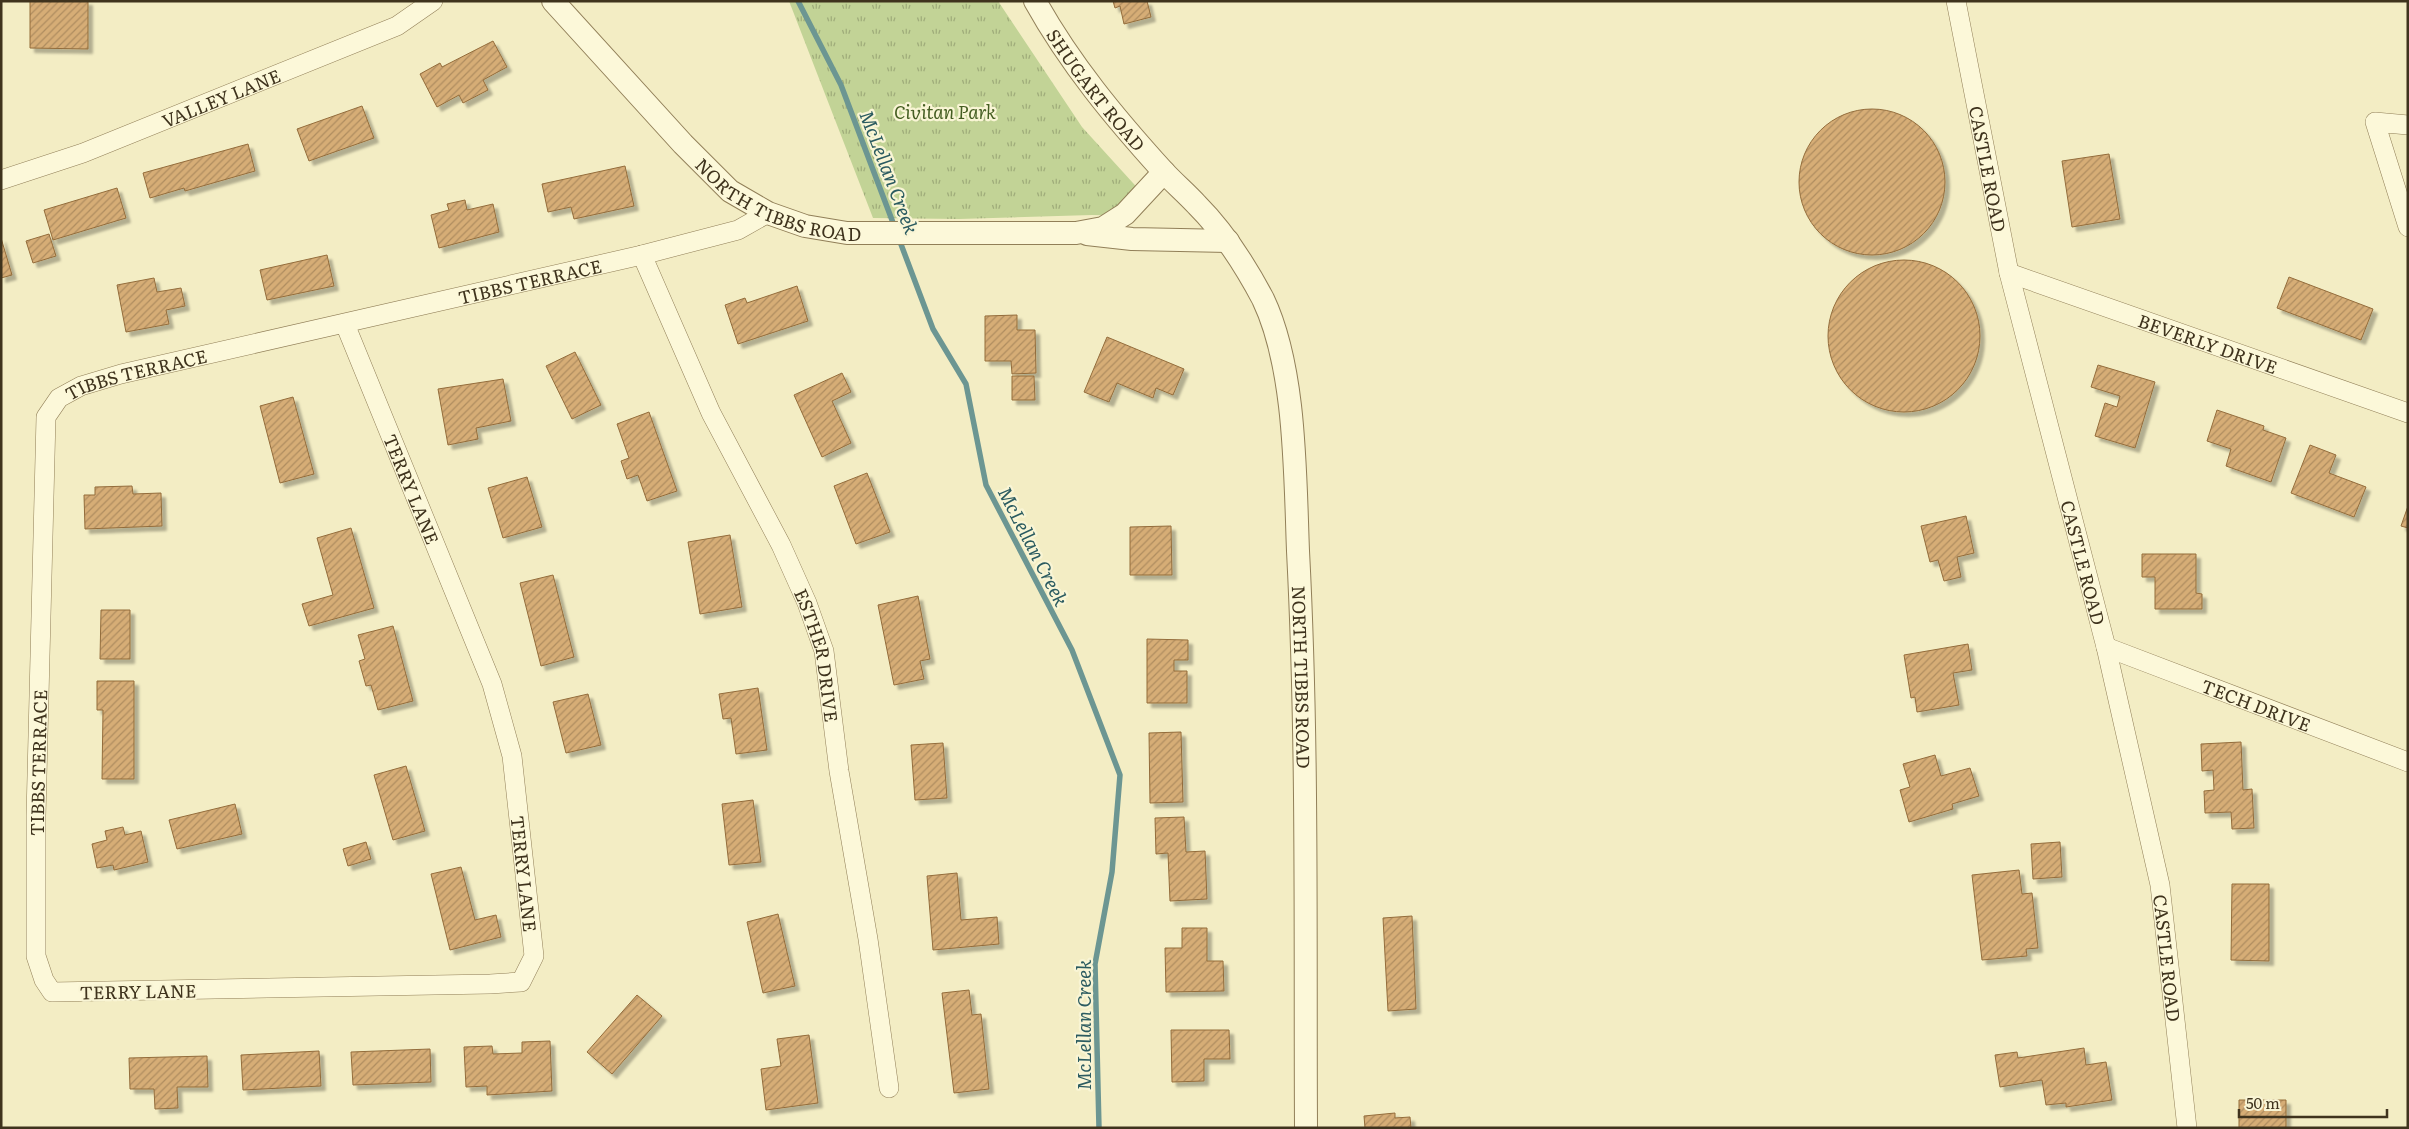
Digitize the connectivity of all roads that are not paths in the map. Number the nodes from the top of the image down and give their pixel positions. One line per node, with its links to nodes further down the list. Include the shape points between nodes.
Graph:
1 (433, 1): 7 (street, VALLEY LANE, via 397,26 83,153)
2 (552, 1): 8 (street, NORTH TIBBS ROAD, via 730,191)
3 (1035, 1): 6 (street, SHUGART ROAD, via 1084,78)
4 (1956, 1): 13 (street, CASTLE ROAD)
5 (2408, 125): 9 (street, via 2375,122)
6 (1164, 172): 10 (street, NORTH TIBBS ROAD, via 1125,214 1103,228); 11 (street, NORTH TIBBS ROAD, via 1199,206)
7 (1, 180)
8 (768, 213): 10 (street, NORTH TIBBS ROAD, via 805,226 847,233); 12 (street, TIBBS TERRACE, via 738,230)
9 (2408, 227)
10 (1076, 233): 11 (street, NORTH TIBBS ROAD, via 1132,239)
11 (1228, 241): 20 (street, NORTH TIBBS ROAD, via 1264,303 1276,334 1294,450 1304,681)
12 (642, 256): 14 (street, TIBBS TERRACE); 19 (street, ESTHER DRIVE, via 711,413 808,603 824,651 839,771)
13 (2009, 273): 15 (street, BEVERLY DRIVE); 16 (street, CASTLE ROAD)
14 (345, 324): 18 (street, TIBBS TERRACE, via 121,374 59,398 46,417 36,806 36,956); 18 (street, TERRY LANE, via 492,684 512,756 534,956 521,982)
15 (2408, 413)
16 (2106, 647): 17 (street, TECH DRIVE); 21 (street, CASTLE ROAD, via 2160,885)
17 (2408, 762)
18 (52, 992)
19 (889, 1088)
20 (1306, 1128)
21 (2187, 1128)

